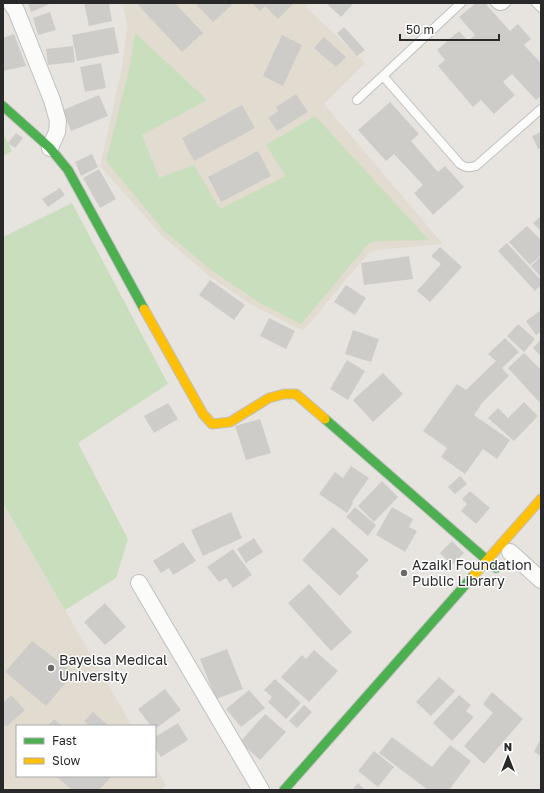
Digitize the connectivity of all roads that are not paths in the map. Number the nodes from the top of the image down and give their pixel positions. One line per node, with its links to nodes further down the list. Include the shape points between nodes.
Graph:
1 (11, 3): 11 (street, via 16,10 58,120 57,132)
2 (461, 3): 7 (lane)
3 (495, 3): 4 (lane, via 499,6)
4 (506, 3)
5 (536, 3): 6 (lane)
6 (541, 8)
7 (383, 76): 8 (lane); 10 (lane, via 465,167 476,166)
8 (357, 100)
9 (3, 106): 11 (street)
10 (541, 109)
11 (50, 148): 13 (street, via 68,170 202,414 212,424 230,422 269,398 296,394)
12 (541, 499): 13 (street)
13 (487, 560): 14 (street); 18 (street)
14 (503, 560): 15 (street)
15 (541, 580)
16 (139, 583): 17 (street)
17 (261, 790)
18 (284, 790)

